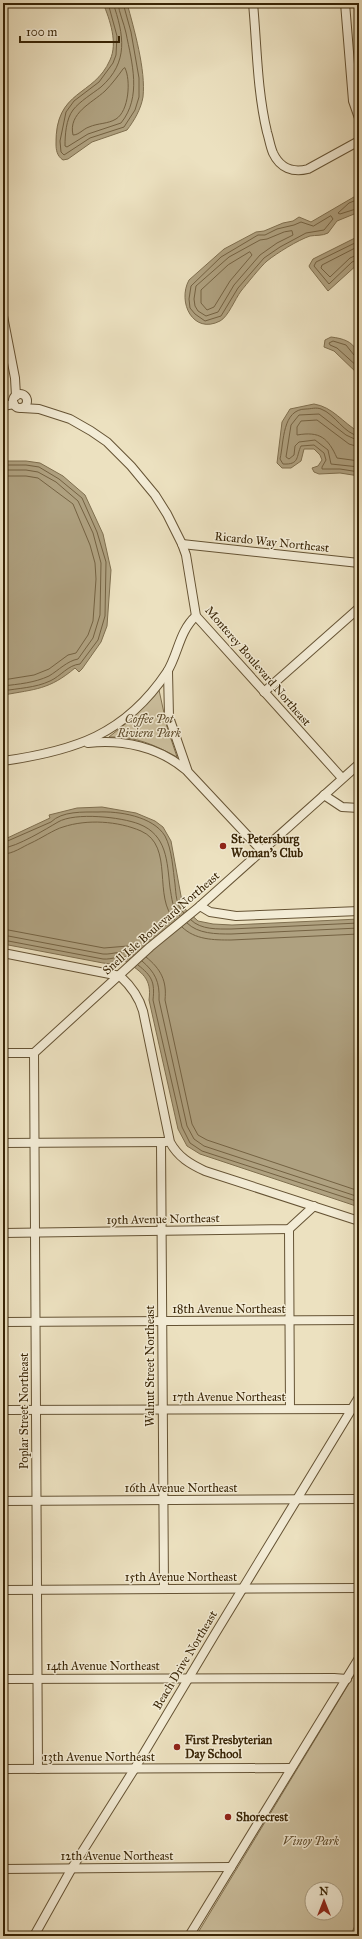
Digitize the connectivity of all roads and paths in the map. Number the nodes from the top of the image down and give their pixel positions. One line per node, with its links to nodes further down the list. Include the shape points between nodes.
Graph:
1 (253, 3): 4 (street, via 264,117 273,153 278,160 291,170 308,169)
2 (345, 3): 3 (street, via 353,101)
3 (359, 118)
4 (359, 140)
5 (3, 316): 6 (street)
6 (21, 401): 7 (street, Monterey Boulevard Northeast); 8 (street, Monterey Boulevard Northeast, via 70,419 107,442 155,495)
7 (3, 406)
8 (182, 544): 9 (street, Ricardo Way Northeast); 11 (street, Monterey Boulevard Northeast)
9 (359, 563)
10 (359, 608): 13 (street)
11 (196, 616): 12 (street, via 187,625); 13 (street, Monterey Boulevard Northeast)
12 (168, 671): 14 (street, via 126,718 100,735); 17 (street, via 169,718)
13 (264, 692): 18 (street, Monterey Boulevard Northeast)
14 (80, 744): 15 (street); 17 (street, via 134,744 154,751)
15 (3, 761)
16 (359, 764): 18 (street, Snell Isle Boulevard Northeast)
17 (188, 772): 21 (street)
18 (342, 778): 19 (street, Snell Isle Boulevard Northeast)
19 (324, 795): 20 (street, via 342,807); 21 (street, Snell Isle Boulevard Northeast)
20 (359, 808)
21 (262, 851): 22 (street, Snell Isle Boulevard Northeast)
22 (200, 906): 23 (street, via 210,912 236,916); 25 (street, Snell Isle Boulevard Northeast, via 150,947)
23 (359, 911)
24 (3, 953): 25 (street)
25 (120, 976): 27 (street, Snell Isle Boulevard Northeast); 28 (street, via 132,988 140,1002)
26 (3, 1053): 27 (street)
27 (34, 1053): 30 (street, Poplar Street Northeast)
28 (165, 1142): 30 (street); 31 (street, via 194,1166); 34 (street, Walnut Street Northeast)
29 (3, 1143): 30 (street)
30 (34, 1143): 36 (street, Poplar Street Northeast)
31 (314, 1206): 32 (street); 33 (street)
32 (359, 1221)
33 (289, 1229): 34 (street, 19th Avenue Northeast); 37 (street)
34 (162, 1231): 36 (street, 19th Avenue Northeast); 39 (street, Walnut Street Northeast)
35 (3, 1233): 36 (street, 19th Avenue Northeast)
36 (35, 1233): 41 (street, Poplar Street Northeast)
37 (290, 1320): 38 (street, 18th Avenue Northeast); 39 (street, 18th Avenue Northeast); 43 (street)
38 (359, 1320)
39 (162, 1321): 41 (street, 18th Avenue Northeast); 47 (street, Walnut Street Northeast)
40 (3, 1322): 41 (street, 18th Avenue Northeast)
41 (35, 1322): 46 (street, Poplar Street Northeast)
42 (359, 1397): 44 (street, Beach Drive Northeast)
43 (290, 1409): 44 (street, 17th Avenue Northeast); 47 (street, 17th Avenue Northeast)
44 (355, 1409): 50 (street, Beach Drive Northeast)
45 (3, 1410): 46 (street, 17th Avenue Northeast)
46 (36, 1410): 47 (street, 17th Avenue Northeast); 52 (street, Poplar Street Northeast)
47 (163, 1410): 49 (street, Walnut Street Northeast)
48 (359, 1499): 50 (street, 16th Avenue Northeast)
49 (163, 1500): 50 (street, 16th Avenue Northeast); 52 (street, 16th Avenue Northeast); 55 (street, Walnut Street Northeast)
50 (297, 1500): 53 (street, Beach Drive Northeast)
51 (3, 1501): 52 (street, 16th Avenue Northeast)
52 (36, 1501): 57 (street, Poplar Street Northeast)
53 (243, 1588): 54 (street, 15th Avenue Northeast); 55 (street, 15th Avenue Northeast); 59 (street, Beach Drive Northeast)
54 (359, 1588)
55 (164, 1589): 57 (street, 15th Avenue Northeast)
56 (3, 1590): 57 (street, 15th Avenue Northeast)
57 (37, 1590): 61 (street, Poplar Street Northeast)
58 (359, 1658): 62 (street)
59 (188, 1678): 61 (street, 14th Avenue Northeast); 62 (street, 14th Avenue Northeast); 63 (street, Beach Drive Northeast)
60 (3, 1679): 61 (street, 14th Avenue Northeast)
61 (37, 1679): 66 (street, Poplar Street Northeast)
62 (347, 1679): 64 (street)
63 (135, 1768): 64 (street, 13th Avenue Northeast); 66 (street, 13th Avenue Northeast); 68 (street, Beach Drive Northeast)
64 (291, 1768): 67 (street)
65 (3, 1769): 66 (street, 13th Avenue Northeast)
66 (38, 1769)
67 (230, 1867): 68 (street, 12th Avenue Northeast); 71 (street)
68 (72, 1868): 69 (street, 12th Avenue Northeast); 70 (street, Beach Drive Northeast)
69 (3, 1869)
70 (34, 1936)
71 (189, 1936)

